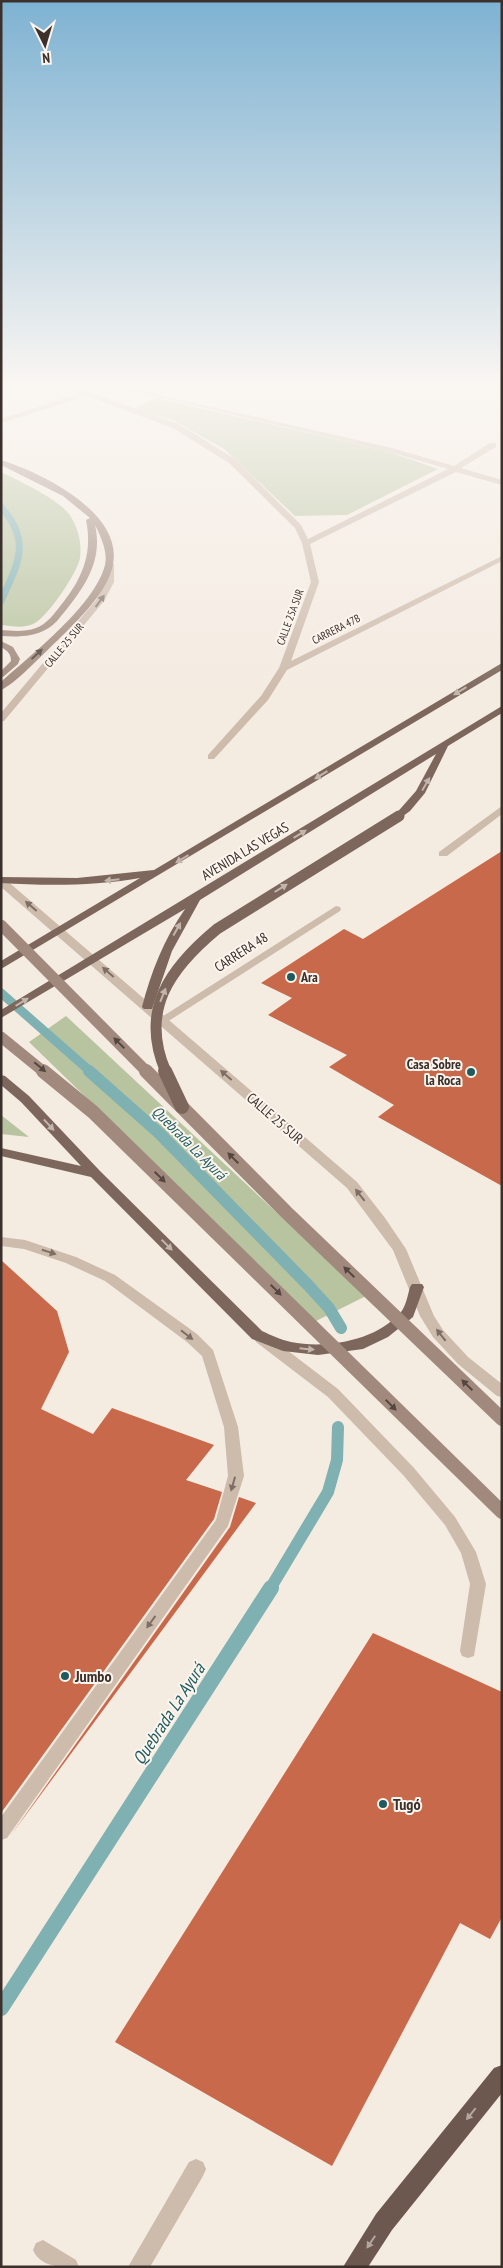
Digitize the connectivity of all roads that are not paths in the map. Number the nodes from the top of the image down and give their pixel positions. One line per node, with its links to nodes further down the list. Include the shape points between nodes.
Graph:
1 (51, 487): 4 (main road, CALLE 25 SUR)
2 (258, 487): 5 (street, CALLE 25A SUR, via 298,526)
3 (419, 487): 5 (street)
4 (86, 508): 7 (main road, CALLE 25 SUR, via 105,540); 8 (main road, via 94,542 92,564 85,578 47,626 27,633)
5 (306, 543): 11 (street, CALLE 25A SUR, via 315,582)
6 (502, 558): 11 (street, CARRERA 47B)
7 (110, 564): 13 (main road, CALLE 25 SUR, one-way to 7, via 94,594); 15 (street, CALLE 25 SUR, one-way to 7, via 100,601 110,582)
8 (1, 633)
9 (1, 644): 12 (main road, via 16,655 15,662)
10 (502, 666): 20 (main road, AVENIDA LAS VEGAS, one-way to 20)
11 (284, 668): 17 (street, via 265,698)
12 (1, 676)
13 (1, 687)
14 (502, 709): 16 (main road, AVENIDA LAS VEGAS)
15 (1, 719)
16 (444, 746): 22 (main road, AVENIDA LAS VEGAS, one-way to 16); 33 (main road, one-way to 16, bridge, via 160,1057 154,1029 158,1008 177,968 194,947 217,929 399,816 424,788)
17 (211, 757)
18 (502, 809): 19 (street)
19 (443, 854)
20 (160, 872): 21 (main road, one-way to 21, via 116,880 69,883); 25 (main road, AVENIDA LAS VEGAS)
21 (1, 881): 25 (street, CALLE 25 SUR, one-way to 21)
22 (199, 896): 26 (main road, AVENIDA LAS VEGAS); 28 (main road, one-way to 22, via 167,947)
23 (336, 909): 30 (street, CARRERA 48)
24 (1, 925): 33 (main road, one-way to 24, bridge)
25 (60, 932): 26 (street, CALLE 25 SUR); 27 (main road, AVENIDA LAS VEGAS)
26 (94, 960): 28 (street, CALLE 25 SUR, one-way to 26); 29 (main road, AVENIDA LAS VEGAS, one-way to 26)
27 (5, 964)
28 (148, 1008): 30 (street, CALLE 25 SUR)
29 (1, 1014)
30 (163, 1020): 37 (street, CALLE 25 SUR, one-way to 30, via 388,1231 352,1185)
31 (1, 1037): 41 (main road, one-way to 41, bridge, via 93,1112)
32 (1, 1079): 35 (main road, one-way to 35, via 25,1099)
33 (182, 1107): 40 (main road, one-way to 33, bridge, via 286,1212)
34 (1, 1152): 35 (main road)
35 (95, 1174): 38 (main road, one-way to 38)
36 (1, 1241): 43 (street, one-way to 43, via 26,1245 71,1260 110,1278 192,1338 208,1354 218,1382 230,1427 236,1476 223,1522)
37 (417, 1287): 38 (main road, one-way to 37, via 288,1347 318,1350 358,1345 383,1333 408,1314); 39 (street, CALLE 25 SUR, one-way to 37, via 450,1347 431,1322)
38 (257, 1335): 42 (street, via 333,1393 409,1472 450,1521 468,1552 478,1584)
39 (502, 1392)
40 (502, 1419)
41 (502, 1512)
42 (468, 1651)
43 (1, 1832)
44 (502, 2076): 49 (highway, one-way to 49, via 384,2222)
45 (196, 2170): 48 (street)
46 (43, 2250): 47 (street)
47 (69, 2267)
48 (138, 2267)
49 (354, 2267)

